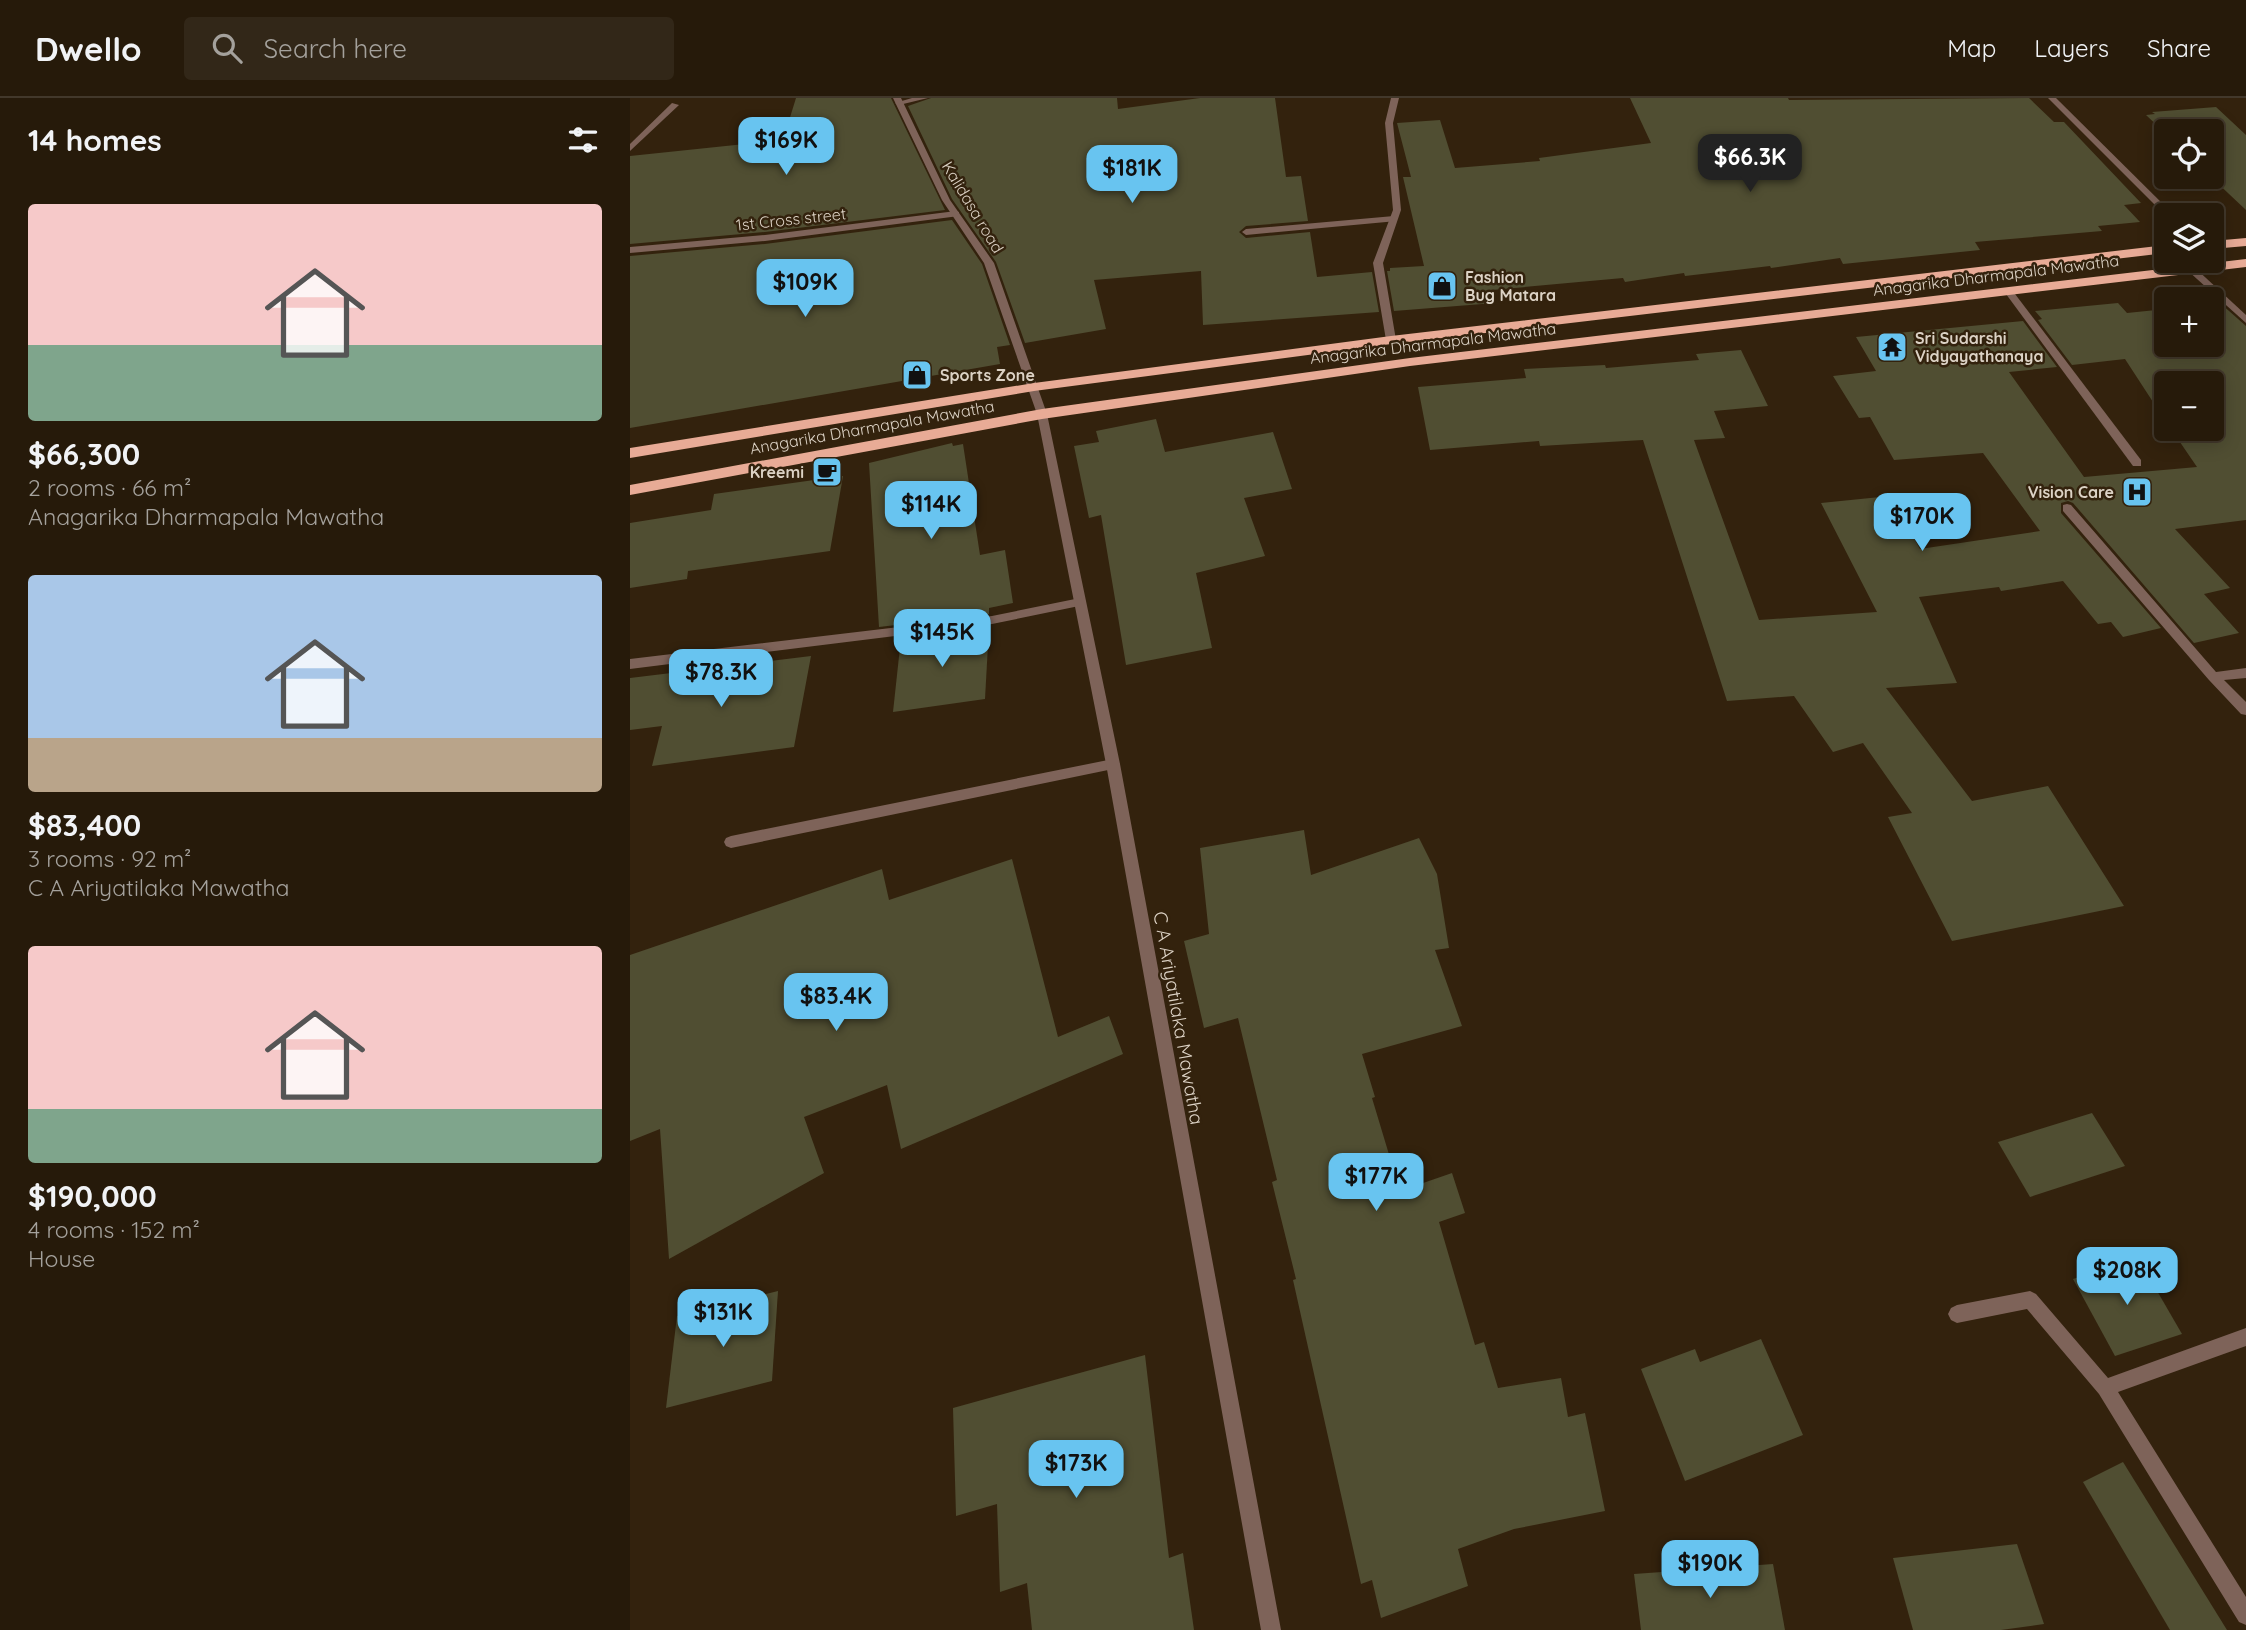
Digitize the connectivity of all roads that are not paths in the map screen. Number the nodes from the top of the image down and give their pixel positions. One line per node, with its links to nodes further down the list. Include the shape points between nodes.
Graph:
1 (924, 98): 4 (street)
2 (1395, 98): 9 (street, via 1389,123)
3 (2052, 98): 7 (street)
4 (898, 100): 8 (street, Kalidasa road)
5 (675, 105): 6 (street)
6 (630, 149)
7 (2158, 203)
8 (956, 214): 13 (street, 1st Cross street); 22 (street, Kalidasa road, via 989,263)
9 (1394, 219): 10 (street); 21 (street, via 1378,263)
10 (1246, 232)
11 (2246, 242): 12 (highway)
12 (2224, 244)
13 (630, 250)
14 (2154, 250): 21 (highway, Anagarika Dharmapala Mawatha)
15 (2224, 262): 16 (highway, Anagarika Dharmapala Mawatha)
16 (2246, 263)
17 (2154, 273): 19 (highway, Anagarika Dharmapala Mawatha)
18 (2195, 273): 20 (street)
19 (2010, 292): 23 (highway, Anagarika Dharmapala Mawatha, via 1423,360); 25 (street)
20 (2246, 320)
21 (1391, 340): 22 (highway, Anagarika Dharmapala Mawatha)
22 (1034, 387): 23 (street, Kalidasa road); 24 (highway, Anagarika Dharmapala Mawatha)
23 (1042, 414): 26 (highway, Anagarika Dharmapala Mawatha); 28 (street, C A Ariyatilaka Mawatha)
24 (630, 453)
25 (2137, 463)
26 (630, 490)
27 (2067, 508): 31 (street)
28 (1080, 602): 29 (street, via 992,620); 33 (street, C A Ariyatilaka Mawatha)
29 (630, 664)
30 (2246, 673): 31 (street)
31 (2213, 677): 32 (street)
32 (2246, 710)
33 (1113, 764): 34 (street); 39 (street, C A Ariyatilaka Mawatha)
34 (731, 842)
35 (1956, 1314): 37 (street, via 2029,1300)
36 (2246, 1337): 37 (street)
37 (2105, 1388): 38 (street)
38 (2246, 1615)
39 (1271, 1630)

